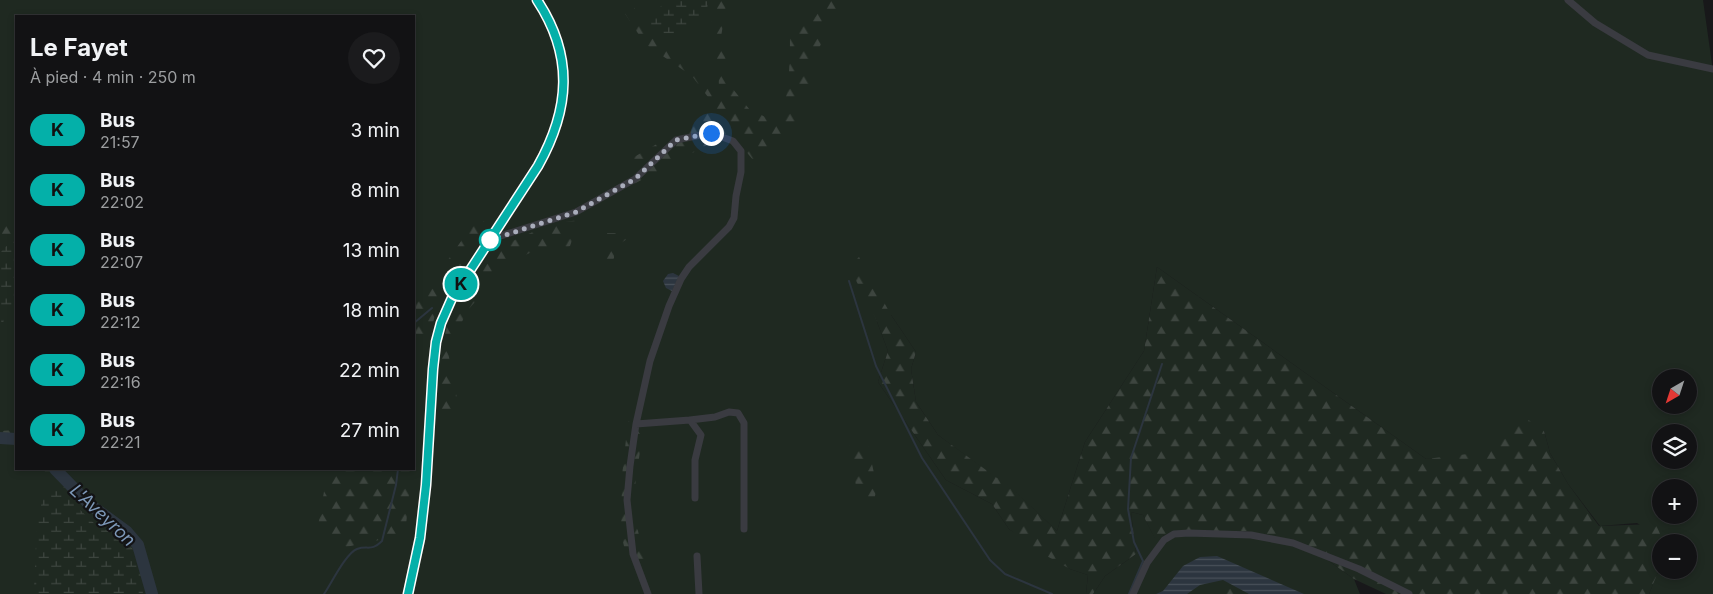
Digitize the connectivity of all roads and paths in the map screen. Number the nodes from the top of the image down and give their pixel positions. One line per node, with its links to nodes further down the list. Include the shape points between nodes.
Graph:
1 (537, 0): 4 (street, via 555,35 562,58 562,103 548,148)
2 (1568, 0): 3 (street, via 1595,24 1648,56)
3 (1713, 69)
4 (491, 238): 6 (street, via 576,212 635,179 676,140 711,133 733,140 741,151 734,218 729,228 689,266 668,306 650,361); 10 (street, via 452,298 436,342 426,485 420,538)
5 (690, 420): 6 (street); 7 (street, via 702,435 695,460); 8 (street, via 729,412 738,413 744,423)
6 (636, 424): 11 (street, via 627,500 633,554)
7 (694, 498)
8 (744, 529)
9 (697, 556): 12 (street)
10 (408, 594)
11 (648, 594)
12 (699, 594)
13 (1133, 594): 14 (street, via 1146,564 1164,540 1174,534 1189,533 1251,535 1294,543 1359,569)
14 (1409, 594)

